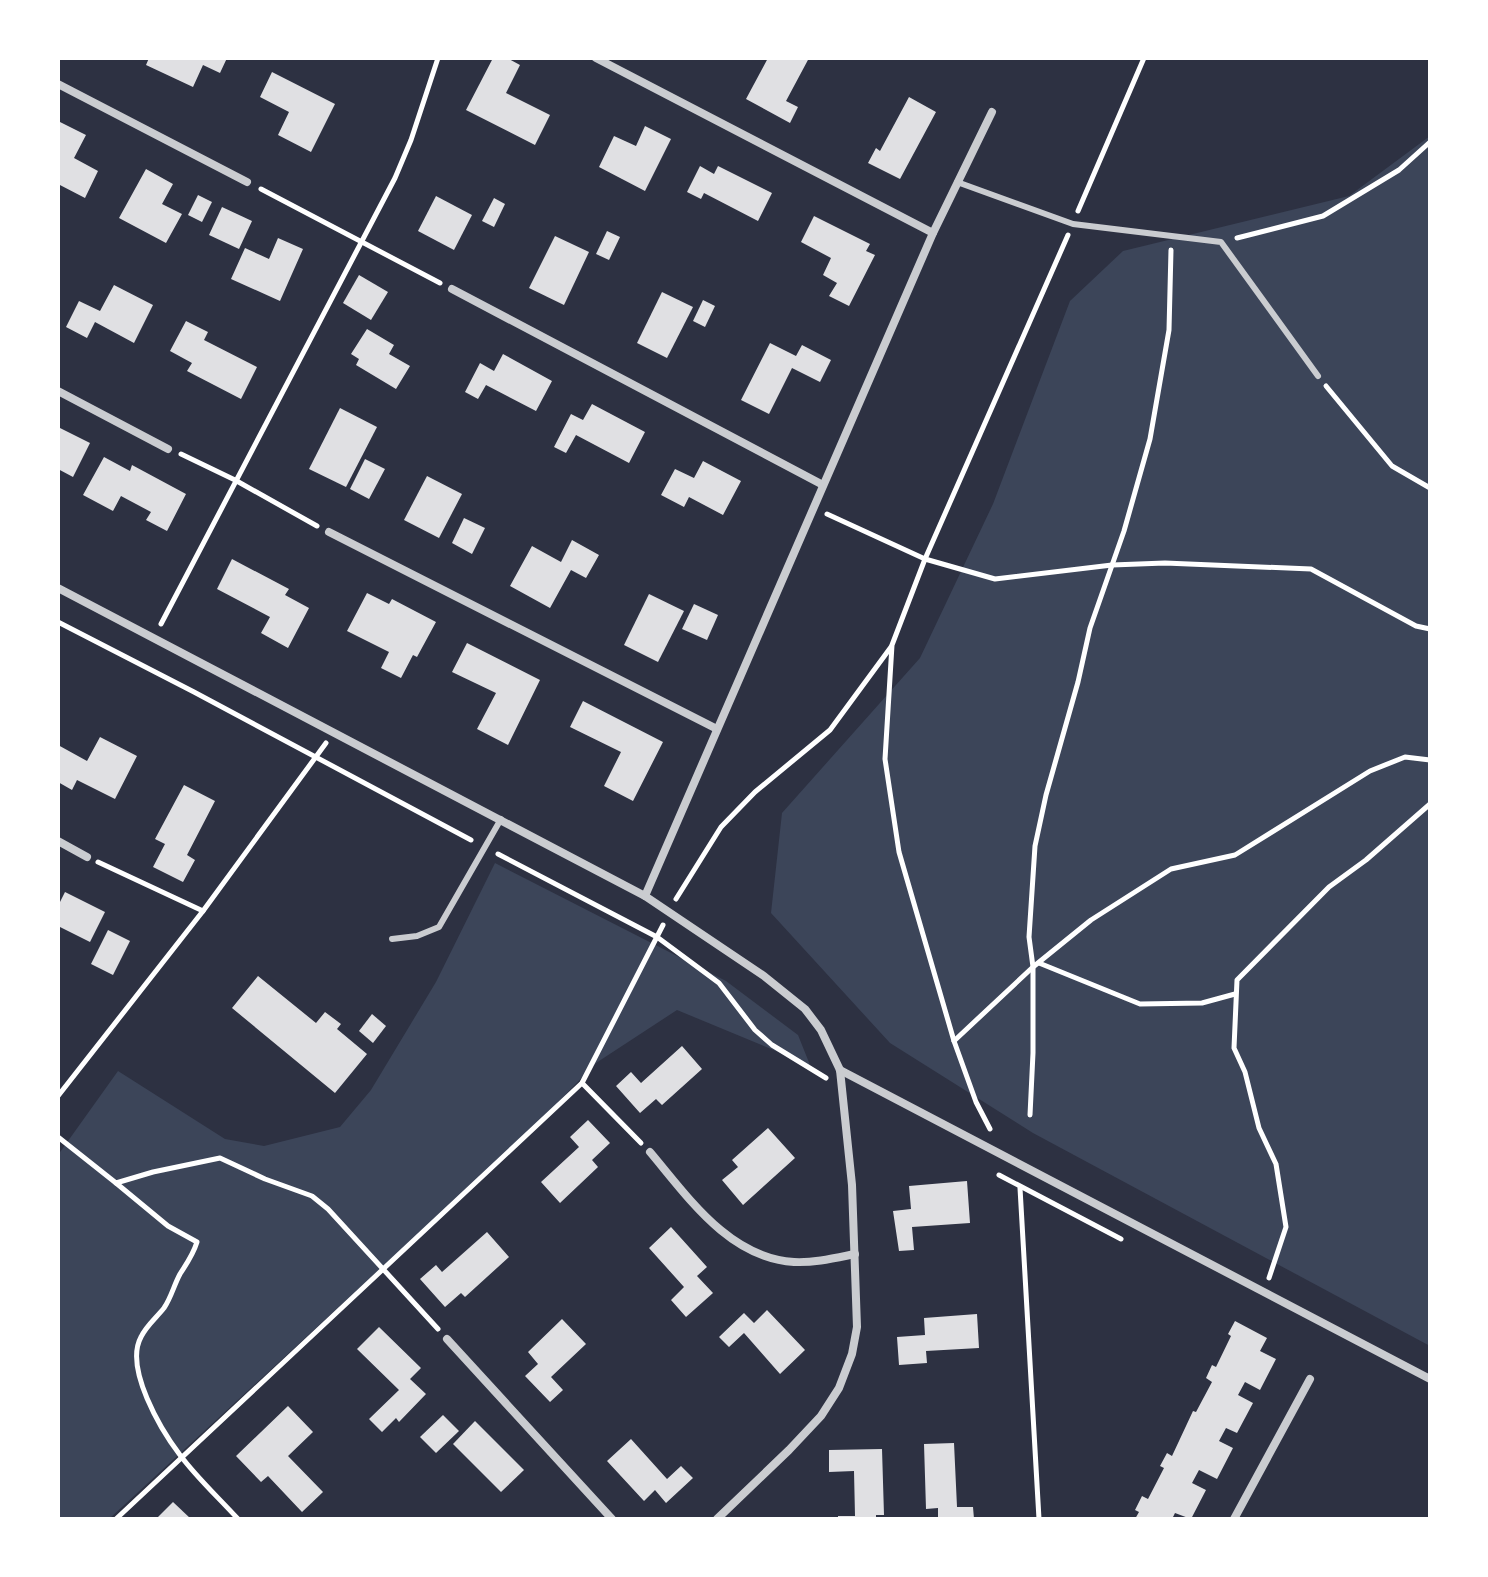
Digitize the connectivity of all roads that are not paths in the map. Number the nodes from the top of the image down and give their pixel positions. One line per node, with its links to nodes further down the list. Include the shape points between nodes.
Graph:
1 (596, 58): 6 (street)
2 (58, 84): 4 (street)
3 (992, 112): 5 (street)
4 (247, 182)
5 (957, 182): 6 (street); 8 (lane, via 1073,224 1221,242)
6 (933, 233): 11 (street)
7 (452, 289): 11 (street)
8 (1318, 376)
9 (58, 391): 10 (street)
10 (168, 449)
11 (823, 485): 14 (street)
12 (329, 532): 14 (street)
13 (58, 588): 15 (street)
14 (717, 729): 18 (street)
15 (501, 819): 18 (street); 19 (lane, via 439,927)
16 (58, 841): 17 (street)
17 (87, 857)
18 (645, 896): 20 (street, via 805,1009)
19 (392, 939)
20 (840, 1070): 22 (street); 25 (street)
21 (650, 1152): 22 (street, via 725,1234 762,1255 797,1262)
22 (855, 1254): 26 (street, via 857,1327 839,1388 821,1416)
23 (447, 1339): 27 (street)
24 (1310, 1379): 30 (street)
25 (1430, 1379)
26 (727, 1511): 28 (street); 29 (street)
27 (612, 1519)
28 (717, 1519)
29 (734, 1519)
30 (1234, 1519)

